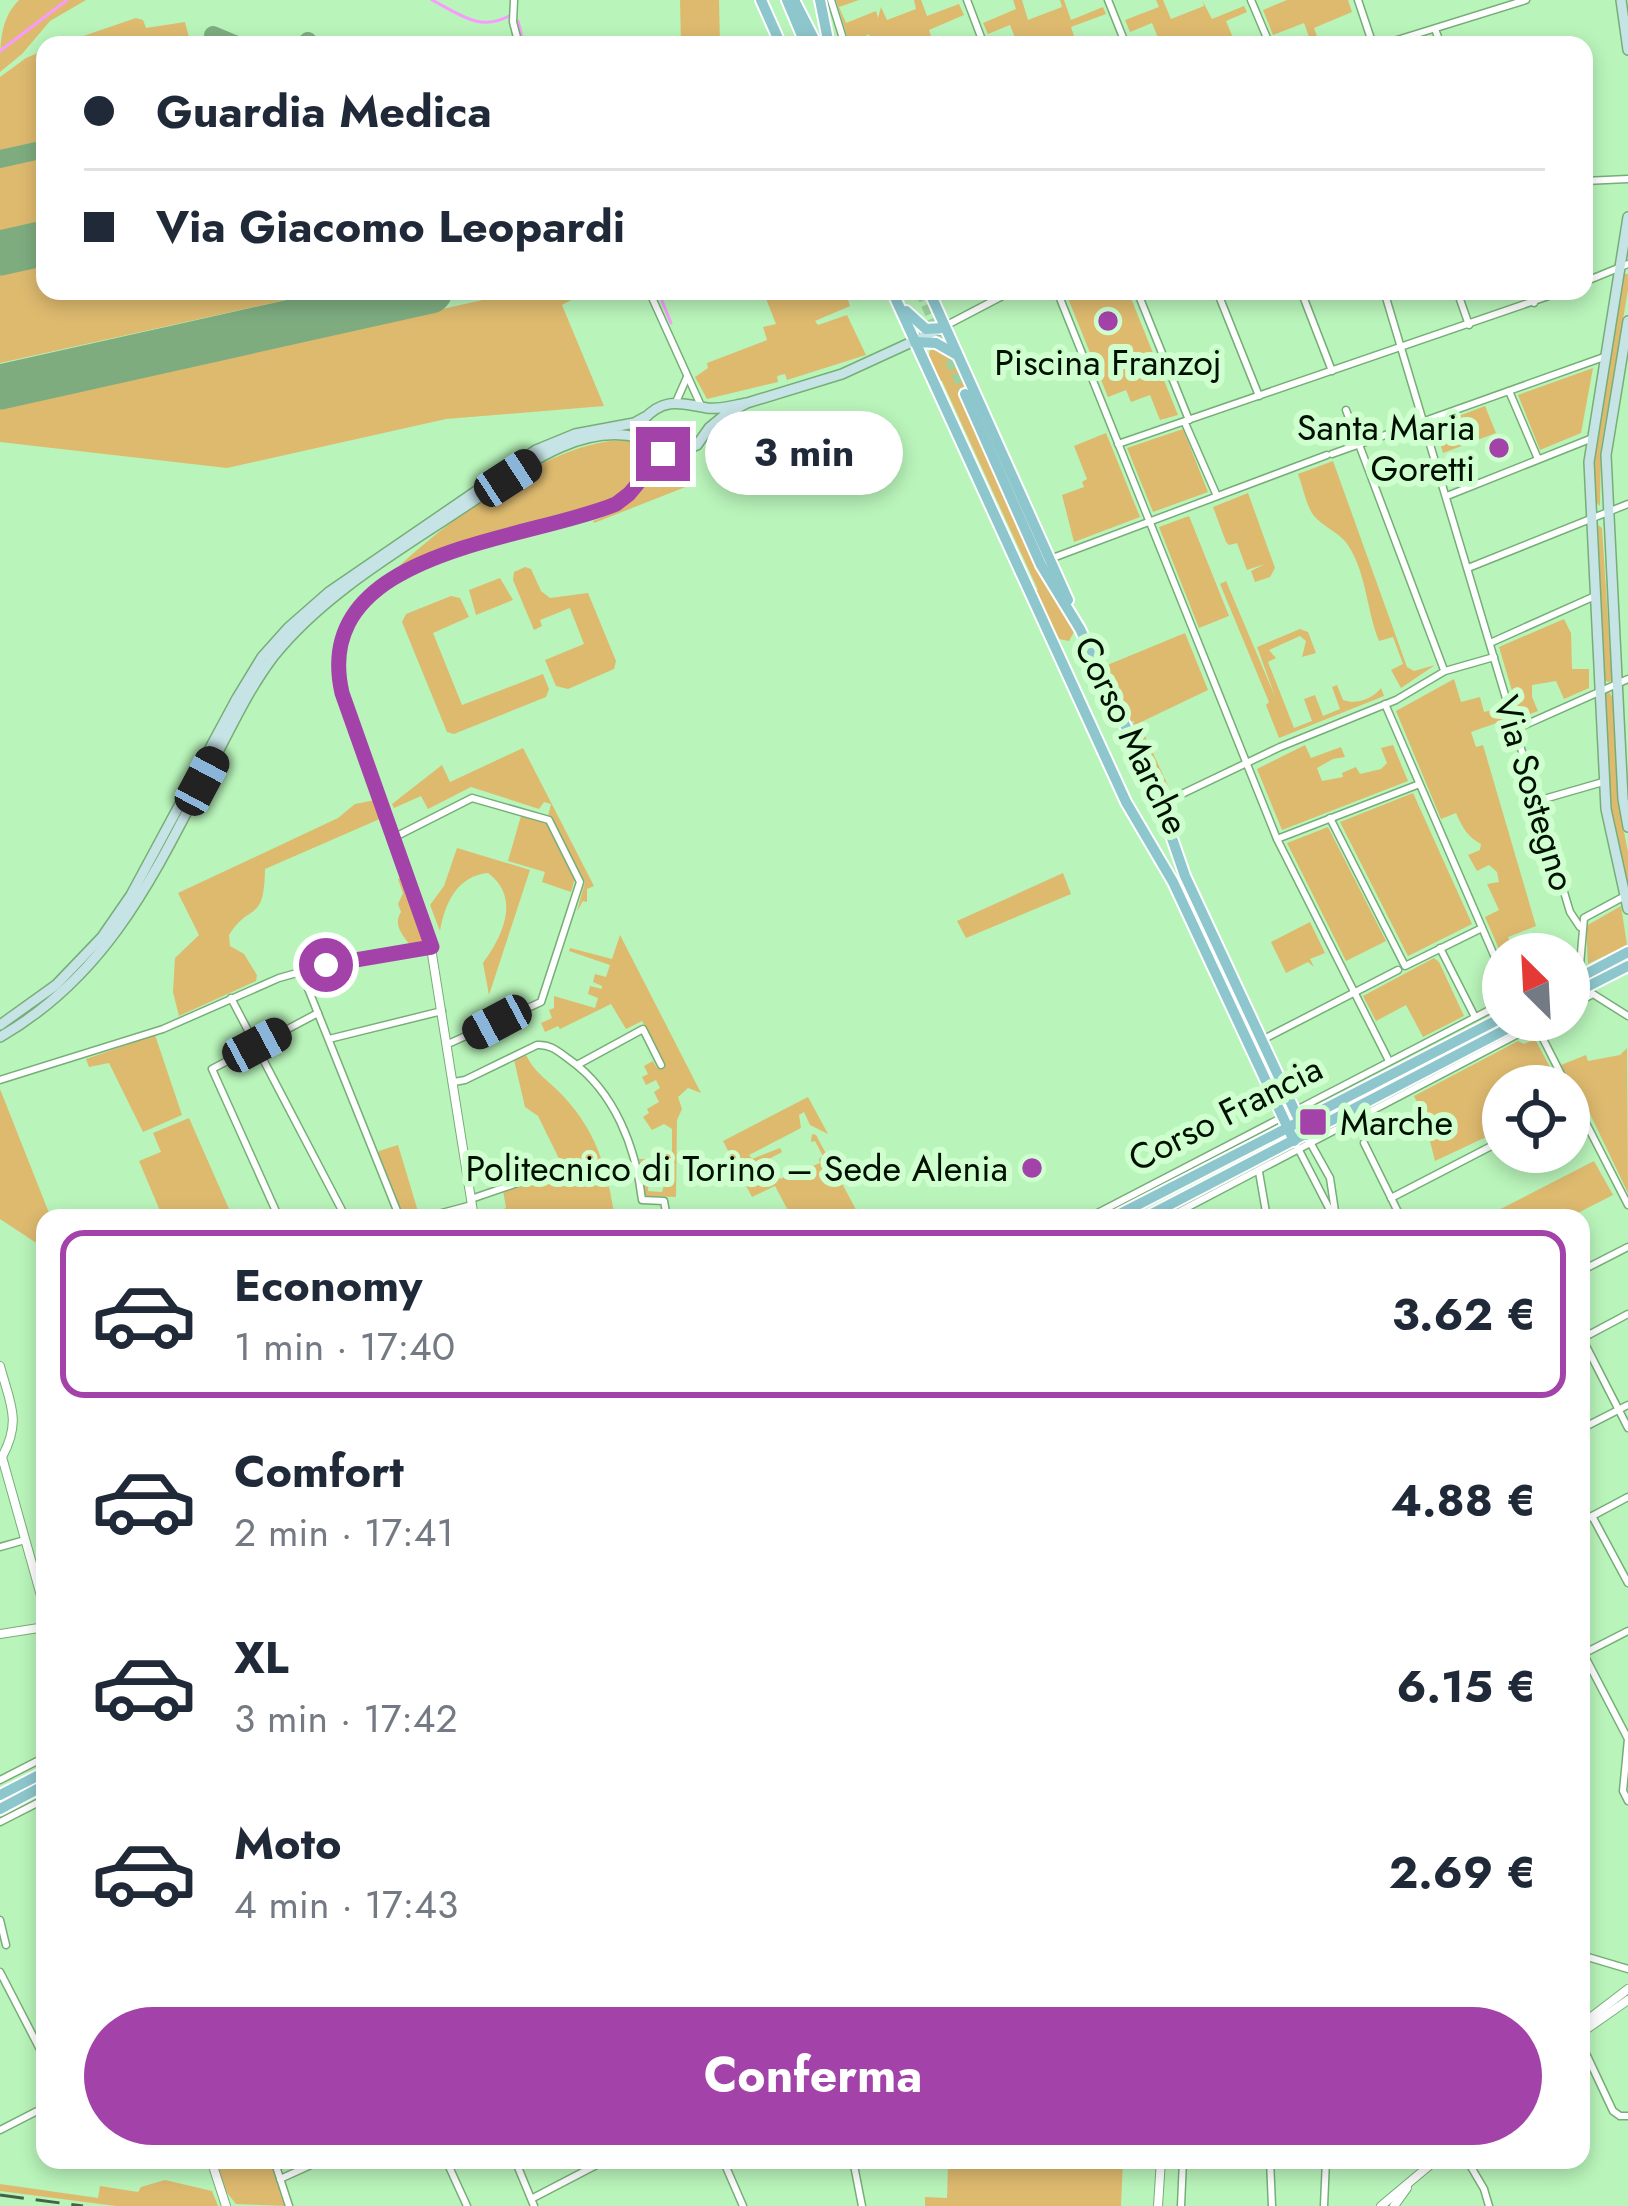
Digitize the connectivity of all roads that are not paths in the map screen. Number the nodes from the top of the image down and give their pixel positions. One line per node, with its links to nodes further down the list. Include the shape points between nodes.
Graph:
1 (514, 0): 13 (street)
2 (761, 0): 14 (main road)
3 (791, 0): 15 (main road); 16 (main road)
4 (820, 0): 17 (main road)
5 (831, 0): 18 (street)
6 (967, 0): 19 (street)
7 (1108, 0): 20 (street)
8 (1252, 0): 21 (street)
9 (1358, 0): 22 (street)
10 (1526, 0): 12 (street)
11 (1621, 0): 25 (main road)
12 (1436, 29): 23 (street); 24 (street)
13 (518, 36)
14 (777, 36)
15 (803, 36)
16 (812, 36)
17 (827, 36)
18 (841, 36)
19 (981, 36)
20 (1122, 36)
21 (1266, 36)
22 (1373, 36)
23 (1410, 36)
24 (1439, 36)
25 (1628, 50)
26 (1628, 179): 27 (street)
27 (1593, 181)
28 (1628, 217): 29 (main road)
29 (1624, 266): 30 (street); 51 (main road)
30 (1593, 278)
31 (653, 300): 54 (street)
32 (895, 300): 48 (main road, Corso Marche)
33 (898, 300): 47 (main road, via 918,325)
34 (932, 300): 47 (main road)
35 (994, 300): 47 (street)
36 (1061, 300): 68 (street)
37 (1140, 300): 63 (street)
38 (1221, 300): 57 (street)
39 (1304, 300): 53 (street)
40 (1387, 300): 49 (street, Via Sostegno)
41 (1460, 300): 46 (street)
42 (1533, 300): 44 (street)
43 (1541, 300): 44 (street)
44 (1534, 303): 46 (street)
45 (1628, 321): 52 (main road)
46 (1468, 325): 49 (street)
47 (942, 327): 48 (main road); 50 (main road)
48 (915, 342): 50 (main road); 59 (main road); 136 (main road, Corso Marche, via 1126,802)
49 (1404, 347): 53 (street); 64 (street, Via Sostegno)
50 (958, 356): 78 (main road)
51 (1604, 357): 55 (street); 67 (main road)
52 (1625, 359): 75 (main road, via 1606,446)
53 (1332, 371): 57 (street)
54 (687, 373): 58 (street); 60 (street)
55 (1509, 390): 64 (street); 71 (street)
56 (965, 394): 81 (main road, Corso Marche, via 1041,565)
57 (1259, 396): 63 (street)
58 (676, 401): 60 (main road); 62 (main road)
59 (747, 403): 60 (main road); 65 (main road)
60 (702, 408): 65 (main road)
61 (1346, 410): 69 (street, Via Sostegno)
62 (645, 418): 66 (main road); 120 (main road, via 536,450 302,614 247,681 102,937 56,986)
63 (1187, 420): 68 (street); 72 (street)
64 (1425, 420): 69 (street); 73 (street, Via Sostegno)
65 (709, 428): 70 (main road, via 693,447)
66 (640, 438): 70 (main road); 122 (main road, via 597,437 541,456 308,620 253,686 118,932 56,1000)
67 (1590, 439): 71 (street); 76 (main road)
68 (1118, 444): 77 (street)
69 (1359, 444): 72 (street); 84 (street, Via Sostegno)
70 (663, 454): 96 (street, via 616,504 459,547 355,612 337,673)
71 (1538, 459): 73 (street)
72 (1217, 496): 77 (street)
73 (1448, 496): 79 (street, Via Sostegno)
74 (1628, 503): 75 (street)
75 (1608, 511): 76 (street); 85 (main road)
76 (1591, 518): 79 (street); 80 (main road)
77 (1150, 522): 78 (street); 89 (street)
78 (1050, 559): 81 (main road)
79 (1468, 568): 82 (street, Via Sostegno)
80 (1595, 596): 82 (street); 86 (main road)
81 (1080, 628): 93 (main road, Corso Marche)
82 (1490, 643): 83 (street, Via Sostegno)
83 (1494, 657): 84 (street, Via Sostegno); 88 (street, Via Sostegno)
84 (1445, 671): 87 (street, Via Sostegno)
85 (1623, 682): 86 (street); 95 (main road)
86 (1600, 692): 88 (street); 90 (main road)
87 (1385, 704): 89 (street, Via Sostegno); 91 (street)
88 (1516, 729): 92 (street, Via Sostegno)
89 (1247, 764): 93 (street, Corso Marche); 97 (street)
90 (1604, 782): 92 (street); 98 (main road)
91 (1417, 785): 94 (street); 101 (street)
92 (1537, 801): 100 (street, Via Sostegno)
93 (1160, 804): 124 (main road, Corso Marche)
94 (1330, 818): 97 (street); 105 (street, via 1406,966)
95 (1628, 827)
96 (395, 838): 104 (street); 127 (street, via 472,798 549,820 580,882 541,1002)
97 (1277, 839): 113 (street)
98 (1626, 895): 99 (main road); 100 (street)
99 (1628, 909)
100 (1580, 927): 103 (street)
101 (1482, 928): 102 (street); 105 (street)
102 (1484, 933)
103 (1580, 933)
104 (432, 947): 109 (street); 115 (street)
105 (1440, 948): 119 (street)
106 (1628, 952): 110 (main road)
107 (1628, 966): 111 (main road)
108 (1398, 970): 113 (street)
109 (301, 971): 114 (street); 116 (street)
110 (1590, 971)
111 (1590, 977)
112 (1590, 989): 118 (street)
113 (1354, 993): 124 (street); 131 (street)
114 (231, 998): 128 (street); 134 (street, via 163,1029)
115 (442, 1011): 123 (street); 127 (street)
116 (318, 1013): 123 (street); 128 (street)
117 (1482, 1014): 119 (street, Corso Francia)
118 (1628, 1016)
119 (1475, 1017): 131 (street, Corso Francia)
120 (0, 1025)
121 (1482, 1027): 136 (main road, Corso Francia)
122 (0, 1037)
123 (328, 1039): 149 (street)
124 (1261, 1040): 136 (main road, Corso Marche)
125 (1489, 1041): 130 (main road, Corso Francia)
126 (1501, 1041): 129 (street, Corso Francia)
127 (448, 1044): 135 (street)
128 (257, 1045): 147 (street, via 212,1070); 148 (street)
129 (1480, 1054): 130 (street, Corso Francia); 138 (street, Corso Francia)
130 (1457, 1055): 138 (main road, Corso Francia)
131 (1390, 1061): 136 (street, Corso Francia)
132 (578, 1065): 133 (street, via 643,1029); 135 (street, via 543,1044); 152 (street, via 622,1125 642,1200 664,1201)
133 (661, 1065)
134 (3, 1079)
135 (454, 1082): 145 (street)
136 (1290, 1120): 138 (main road, Corso Marche); 140 (main road, Corso Marche); 153 (street, Corso Francia); 154 (main road, Corso Francia)
137 (1590, 1136): 146 (street)
138 (1310, 1139): 140 (main road, Corso Francia); 159 (street, Corso Francia, via 1334,1189)
139 (1364, 1143): 144 (street)
140 (1297, 1146): 142 (street, Corso Francia); 155 (main road, Corso Francia); 158 (street, Corso Francia)
141 (1482, 1151): 144 (street)
142 (1259, 1172): 156 (street, Corso Francia); 157 (street)
143 (530, 1179): 145 (street)
144 (1391, 1198): 160 (street)
145 (471, 1202): 150 (street); 151 (street)
146 (1628, 1205)
147 (275, 1209)
148 (341, 1209)
149 (396, 1209)
150 (450, 1209)
151 (472, 1209)
152 (665, 1209)
153 (1107, 1209)
154 (1128, 1209)
155 (1163, 1209)
156 (1186, 1209)
157 (1266, 1209)
158 (1330, 1209)
159 (1335, 1209)
160 (1396, 1209)
161 (1628, 1247): 162 (street)
162 (1590, 1266)
163 (1628, 1314): 164 (street)
164 (1590, 1334)
165 (1590, 1354): 168 (street)
166 (0, 1366): 171 (street, via 14,1426)
167 (1628, 1405): 168 (street)
168 (1619, 1410): 169 (street); 170 (street)
169 (1590, 1424)
170 (1628, 1428)
171 (1, 1457): 174 (street)
172 (1628, 1497): 173 (street)
173 (1592, 1516): 177 (street)
174 (25, 1540): 175 (street); 176 (street)
175 (0, 1546)
176 (36, 1578)
177 (1628, 1583)
178 (36, 1628): 180 (street)
179 (1628, 1631): 181 (street)
180 (0, 1634)
181 (1590, 1649)
182 (1590, 1668): 183 (street)
183 (1628, 1739): 188 (street)
184 (36, 1763): 186 (street)
185 (36, 1775): 186 (main road)
186 (2, 1787)
187 (36, 1790): 190 (main road)
188 (1628, 1801)
189 (36, 1804): 191 (street)
190 (0, 1809)
191 (0, 1822)
192 (0, 1921): 193 (street)
193 (6, 1945)
194 (1590, 1958): 195 (street)
195 (1628, 1969)
196 (0, 1972): 201 (street)
197 (1628, 1988): 199 (street)
198 (1628, 2000): 200 (street)
199 (1590, 2021)
200 (1590, 2023)
201 (36, 2045)
202 (1590, 2062): 204 (street, via 1613,2111)
203 (36, 2112): 205 (street)
204 (1628, 2116)
205 (0, 2130)
206 (214, 2169): 222 (street)
207 (277, 2169): 220 (street)
208 (303, 2169): 220 (street)
209 (450, 2169): 225 (street)
210 (519, 2169): 221 (street)
211 (591, 2169): 221 (street)
212 (727, 2169): 226 (street)
213 (855, 2169): 227 (street)
214 (1163, 2169): 228 (street)
215 (1183, 2169): 229 (street)
216 (1271, 2169): 230 (street)
217 (1326, 2169): 231 (street)
218 (1427, 2169): 223 (street)
219 (1472, 2169): 232 (street)
220 (280, 2180): 224 (street)
221 (535, 2204)
222 (228, 2205)
223 (1388, 2205)
224 (289, 2206)
225 (467, 2206)
226 (743, 2206)
227 (862, 2206)
228 (1160, 2206)
229 (1181, 2206)
230 (1273, 2206)
231 (1324, 2206)
232 (1489, 2206)

